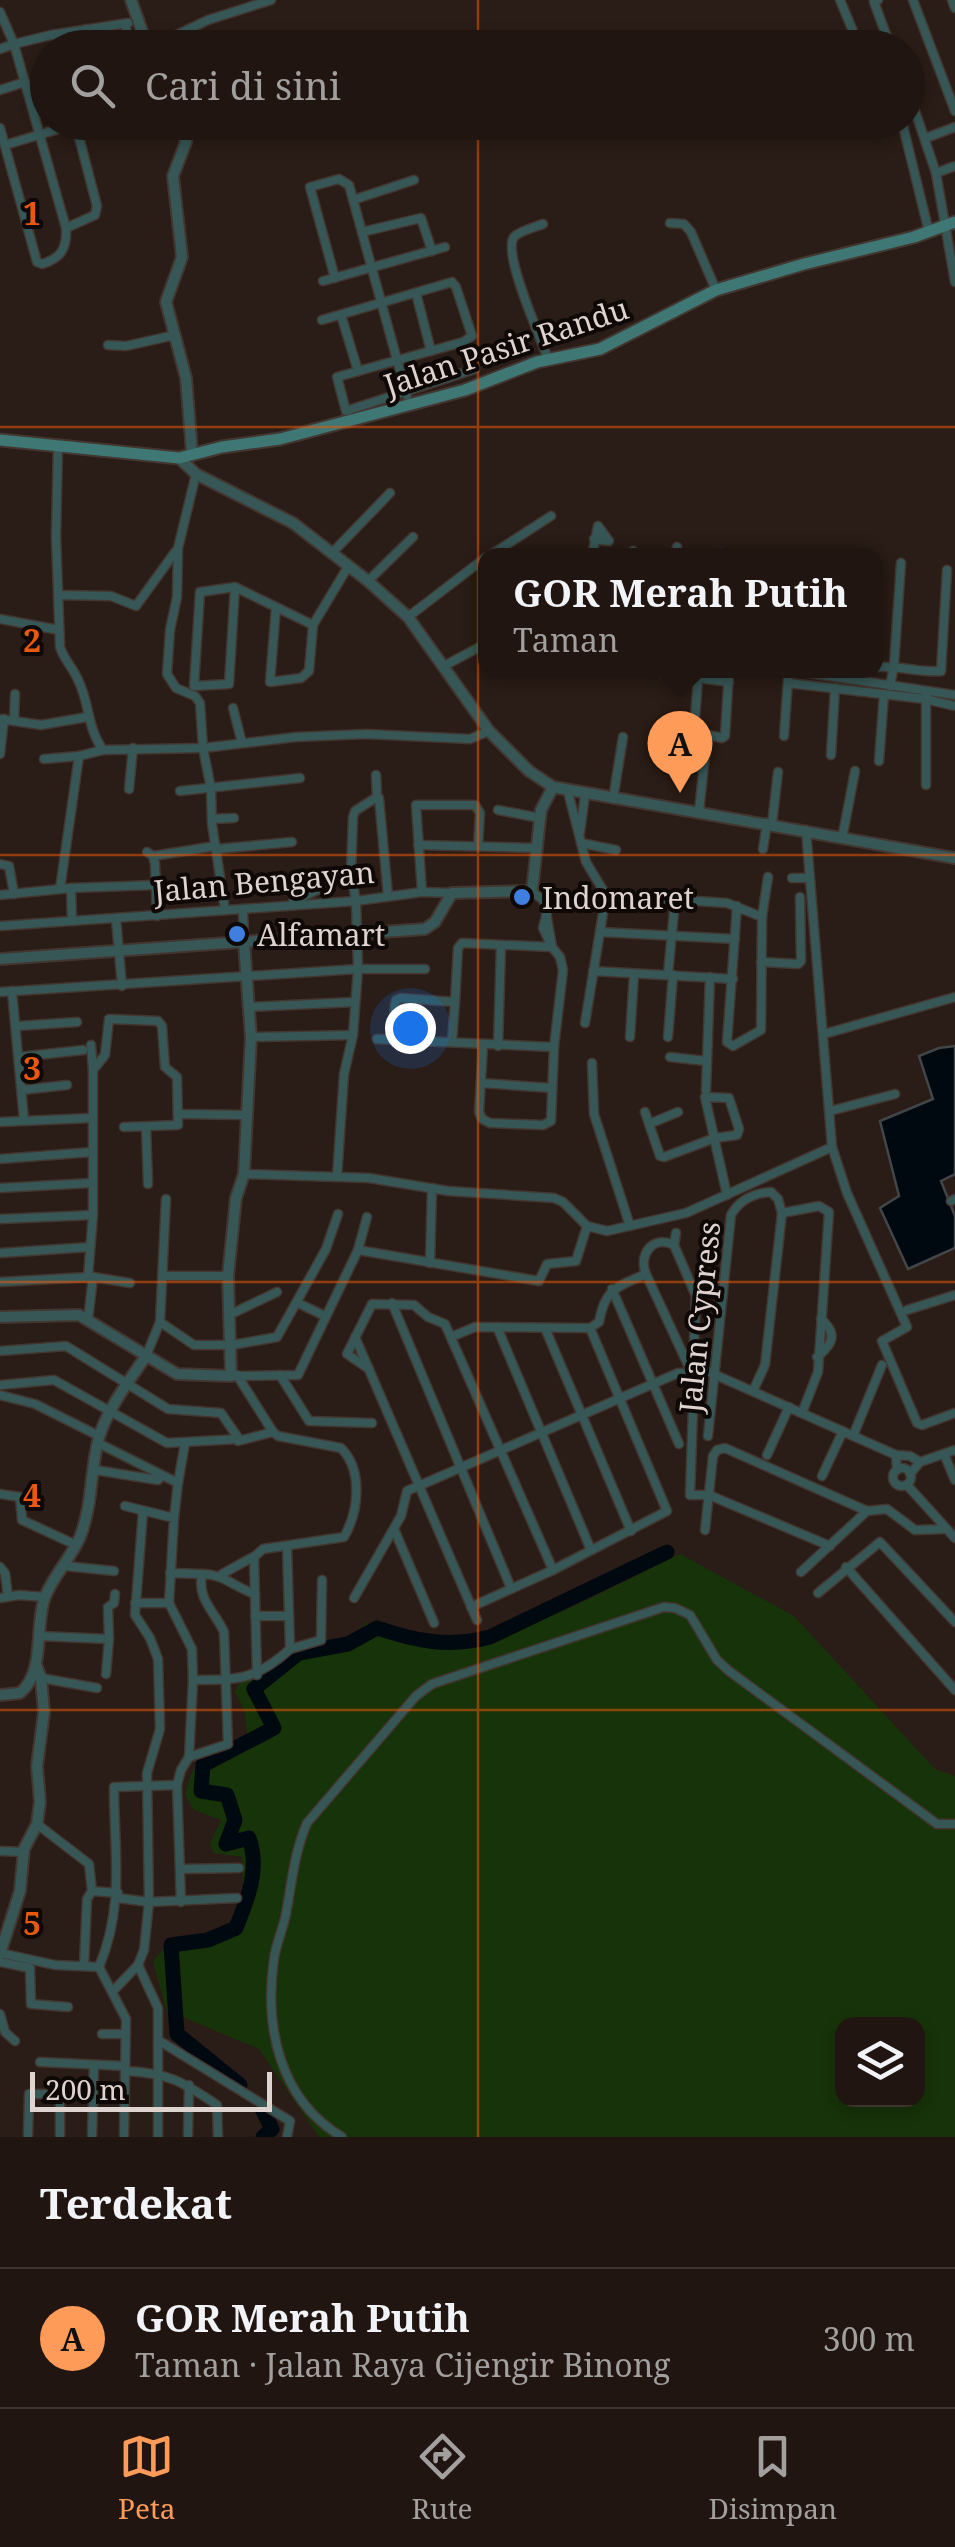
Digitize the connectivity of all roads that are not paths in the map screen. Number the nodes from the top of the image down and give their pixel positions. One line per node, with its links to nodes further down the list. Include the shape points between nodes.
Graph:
1 (131, 0): 13 (street)
2 (272, 0): 7 (street)
3 (840, 0): 15 (street)
4 (913, 0): 17 (street)
5 (952, 0): 8 (street)
6 (876, 1): 16 (street)
7 (246, 4): 14 (street)
8 (955, 8)
9 (2, 9): 20 (street)
10 (86, 29): 11 (street); 12 (street, via 126,24)
11 (80, 30)
12 (127, 30)
13 (142, 30)
14 (187, 30)
15 (853, 30)
16 (886, 30)
17 (924, 30)
18 (925, 31): 25 (street)
19 (30, 40): 20 (street)
20 (14, 44): 21 (street); 22 (street)
21 (0, 49)
22 (26, 82): 23 (street); 24 (street)
23 (0, 90)
24 (30, 96)
25 (955, 110)
26 (955, 127): 28 (street)
27 (0, 128): 34 (street)
28 (926, 138): 36 (street)
29 (30, 139): 34 (street)
30 (42, 140): 42 (street)
31 (82, 140): 42 (street, via 97,206 95,215)
32 (185, 140): 56 (street, via 174,176 182,257 166,302)
33 (906, 140): 44 (street)
34 (5, 145): 42 (street, via 39,264 60,257)
35 (955, 166): 36 (street)
36 (936, 173): 41 (street)
37 (414, 180): 38 (street)
38 (353, 200): 43 (street); 48 (street, via 343,180 310,187)
39 (670, 223): 51 (street, via 691,232)
40 (543, 224): 59 (street, via 515,235 512,260)
41 (950, 224): 44 (main road, Jalan Pasir Randu); 50 (street)
42 (66, 228)
43 (362, 232): 46 (street, via 421,218); 47 (street)
44 (929, 232): 51 (main road, Jalan Pasir Randu)
45 (446, 247): 46 (street)
46 (432, 251): 47 (street)
47 (372, 269): 48 (street); 53 (street)
48 (335, 278): 49 (street)
49 (323, 282)
50 (955, 282)
51 (716, 290): 59 (main road, Jalan Pasir Randu, via 614,345)
52 (416, 293): 53 (street); 58 (street); 58 (street, via 455,284 472,336)
53 (382, 304): 54 (street); 60 (street)
54 (340, 315): 55 (street); 62 (street)
55 (322, 320)
56 (175, 335): 57 (street); 66 (street, via 186,378)
57 (108, 344)
58 (431, 351): 60 (street)
59 (548, 359): 63 (main road, Jalan Pasir Randu, via 465,390)
60 (398, 360): 62 (street); 63 (street)
61 (476, 369): 63 (street)
62 (358, 371): 63 (street, via 336,378 346,411)
63 (408, 398): 66 (main road, Jalan Pasir Randu, via 280,439)
64 (0, 440): 65 (main road, Jalan Pasir Randu)
65 (58, 445): 66 (main road, Jalan Pasir Randu); 84 (street)
66 (185, 456): 67 (street)
67 (196, 474): 74 (street); 77 (street)
68 (390, 493): 77 (street)
69 (590, 514): 71 (street)
70 (551, 516): 75 (street)
71 (598, 526): 73 (street); 73 (street, via 609,540)
72 (413, 537): 82 (street)
73 (594, 539): 76 (street)
74 (178, 548): 84 (street, via 136,606 111,596); 114 (street, via 168,674 176,688 198,699)
75 (501, 548)
76 (593, 548)
77 (333, 552): 79 (street)
78 (901, 563): 93 (street)
79 (349, 564): 82 (street); 88 (street)
80 (478, 564): 86 (street)
81 (948, 570): 93 (street, via 941,672)
82 (368, 581): 86 (street)
83 (236, 587): 83 (street, via 200,592 194,686 229,684); 85 (street)
84 (59, 595): 89 (street)
85 (276, 607): 88 (street); 88 (street, via 270,682 309,671)
86 (408, 617): 91 (street)
87 (0, 619): 89 (street)
88 (313, 625)
89 (60, 630): 107 (street, via 63,657 80,682)
90 (478, 648): 91 (street)
91 (444, 666): 109 (street)
92 (883, 666): 93 (street)
93 (894, 666): 101 (street)
94 (698, 678): 98 (street); 98 (street, via 694,732 722,738)
95 (729, 678): 98 (street)
96 (788, 678): 99 (street)
97 (825, 678): 101 (street)
98 (729, 682)
99 (788, 683): 100 (street); 110 (street)
100 (835, 688): 101 (street); 119 (street)
101 (887, 690): 103 (street); 121 (street)
102 (15, 694): 108 (street)
103 (926, 695): 104 (street); 105 (street); 127 (street)
104 (955, 695)
105 (955, 706)
106 (233, 708): 112 (street)
107 (87, 716): 108 (street, via 53,724); 115 (street)
108 (6, 720): 116 (street)
109 (488, 730): 112 (street, via 457,740 366,734); 126 (street)
110 (784, 736)
111 (623, 737): 135 (street)
112 (242, 743): 114 (street)
113 (133, 748): 114 (street); 115 (street); 129 (street)
114 (202, 748): 130 (street)
115 (102, 750): 118 (street)
116 (0, 754)
117 (705, 755): 137 (street)
118 (79, 756): 120 (street); 160 (street)
119 (831, 756)
120 (44, 758)
121 (879, 761)
122 (855, 771): 143 (street)
123 (778, 772): 141 (street)
124 (376, 775): 134 (street)
125 (300, 778): 130 (street)
126 (540, 779): 128 (street); 138 (street)
127 (926, 785)
128 (553, 787): 132 (street); 138 (street)
129 (129, 789)
130 (211, 789): 131 (street); 140 (street)
131 (180, 791)
132 (568, 792): 133 (street); 144 (street)
133 (585, 795): 135 (street); 144 (street)
134 (376, 797): 154 (street, via 354,813); 167 (street)
135 (612, 799): 137 (street)
136 (498, 810): 138 (street)
137 (699, 812): 141 (street)
138 (540, 814): 149 (street)
139 (234, 818): 140 (street)
140 (212, 819): 148 (street)
141 (770, 824): 142 (street); 150 (street)
142 (806, 830): 143 (street); 157 (street)
143 (842, 839): 152 (street)
144 (580, 840): 151 (street); 166 (street)
145 (292, 842): 148 (street)
146 (418, 845): 147 (street); 147 (street, via 420,803 475,804); 161 (street)
147 (478, 846): 149 (street)
148 (217, 848): 158 (street, via 150,854); 174 (street)
149 (535, 848): 162 (street)
150 (764, 849)
151 (616, 850)
152 (955, 858)
153 (0, 864): 164 (street, via 9,866)
154 (351, 873): 169 (street); 171 (street)
155 (768, 877): 176 (street)
156 (792, 878): 157 (street)
157 (808, 878): 208 (street)
158 (155, 885): 159 (street); 175 (street)
159 (71, 888): 160 (street); 178 (street)
160 (60, 889): 164 (street)
161 (422, 892): 163 (street, Jalan Bengayan); 167 (street, Jalan Bengayan)
162 (532, 892): 163 (street, Jalan Bengayan); 186 (street, via 544,901)
163 (452, 893): 180 (street, via 424,929)
164 (14, 894): 165 (street)
165 (0, 895)
166 (606, 895): 170 (street); 181 (street)
167 (388, 896): 169 (street, Jalan Bengayan)
168 (800, 896): 189 (street, via 801,961)
169 (356, 901): 171 (street, Jalan Bengayan); 180 (street)
170 (674, 901): 172 (street); 182 (street)
171 (289, 904): 173 (street, Jalan Bengayan)
172 (737, 906): 176 (street); 183 (street)
173 (243, 909): 174 (street, Jalan Bengayan); 184 (street)
174 (225, 910): 175 (street, Jalan Bengayan)
175 (158, 916): 177 (street, Jalan Bengayan)
176 (762, 917): 189 (street)
177 (116, 919): 178 (street, Jalan Bengayan); 187 (street)
178 (72, 922): 179 (street, Jalan Bengayan)
179 (0, 926)
180 (357, 932): 184 (street); 190 (street)
181 (600, 932): 182 (street); 192 (street)
182 (671, 937): 183 (street); 194 (street)
183 (736, 940): 197 (street)
184 (244, 942): 187 (street); 195 (street)
185 (501, 944): 186 (street); 203 (street, via 459,945); 217 (street)
186 (552, 946): 218 (street, via 564,970)
187 (119, 952): 188 (street); 198 (street)
188 (0, 958)
189 (760, 962): 197 (street, via 760,1032 732,1046 727,1042)
190 (358, 969): 191 (street); 195 (street); 202 (street)
191 (424, 970)
192 (593, 971): 193 (street); 206 (street)
193 (634, 974): 194 (street); 211 (street)
194 (670, 974): 196 (street); 212 (street)
195 (247, 976): 198 (street); 204 (street)
196 (710, 977): 197 (street); 221 (street)
197 (733, 979)
198 (122, 986): 199 (street)
199 (12, 991): 200 (street); 207 (street)
200 (0, 992)
201 (955, 997): 208 (street)
202 (355, 1002): 204 (street); 209 (street)
203 (455, 1002): 214 (street, via 396,1000); 215 (street)
204 (250, 1007): 210 (street)
205 (77, 1022): 207 (street)
206 (585, 1023)
207 (17, 1026): 219 (street)
208 (824, 1034): 230 (street)
209 (353, 1035): 210 (street); 246 (street)
210 (251, 1037): 234 (street)
211 (630, 1037)
212 (668, 1037)
213 (376, 1039): 214 (street)
214 (393, 1040): 215 (street)
215 (452, 1042): 216 (street)
216 (484, 1046): 217 (street); 224 (street)
217 (498, 1046): 218 (street)
218 (554, 1047): 226 (street)
219 (20, 1057): 223 (street, via 87,1048); 227 (street)
220 (670, 1057): 221 (street)
221 (706, 1061): 228 (street)
222 (592, 1062): 259 (street, via 594,1114)
223 (93, 1070): 233 (street, via 105,1055 109,1019 158,1021 164,1067 178,1077); 235 (street)
224 (481, 1082): 226 (street); 226 (street, via 479,1112 490,1122 547,1124)
225 (67, 1085): 227 (street)
226 (552, 1088)
227 (22, 1090): 236 (street)
228 (706, 1090)
229 (896, 1094): 230 (street)
230 (830, 1110): 242 (street)
231 (645, 1112): 238 (street)
232 (678, 1112): 238 (street)
233 (178, 1114): 234 (street); 240 (street, via 176,1126)
234 (247, 1116): 245 (street)
235 (92, 1118): 236 (street); 243 (street)
236 (24, 1120): 237 (street)
237 (0, 1122)
238 (649, 1124): 241 (street, via 662,1158)
239 (124, 1127): 240 (street)
240 (146, 1128): 248 (street)
241 (714, 1138): 241 (street, via 739,1134 729,1098 705,1097); 251 (street)
242 (832, 1147): 251 (street); 309 (street, via 907,1326 882,1340 917,1423)
243 (92, 1152): 244 (street); 247 (street)
244 (0, 1159)
245 (244, 1174): 246 (street); 268 (street)
246 (337, 1176): 250 (street)
247 (92, 1183): 249 (street); 255 (street)
248 (148, 1184)
249 (0, 1188)
250 (432, 1188): 258 (street, via 554,1198); 265 (street)
251 (728, 1195): 259 (street, via 686,1214)
252 (166, 1199): 267 (street)
253 (782, 1213): 296 (street, Jalan Cypress, via 770,1192 756,1193 731,1214); 303 (street, via 765,1365); 308 (street, via 820,1206 829,1212 820,1319 833,1338 817,1357 815,1384)
254 (338, 1214): 275 (street)
255 (93, 1215): 257 (street); 262 (street)
256 (367, 1217): 263 (street)
257 (0, 1219)
258 (587, 1226): 259 (street); 265 (street, via 576,1261 547,1264 539,1281)
259 (630, 1226)
260 (676, 1233): 261 (street)
261 (674, 1245): 266 (street, via 661,1242 646,1250); 294 (street, via 696,1296)
262 (90, 1247): 264 (street); 269 (street)
263 (358, 1250): 265 (street); 281 (street)
264 (0, 1253)
265 (430, 1263)
266 (646, 1274): 272 (street); 294 (street)
267 (163, 1276): 268 (street); 284 (street)
268 (228, 1276): 280 (street)
269 (91, 1277): 270 (street); 271 (street); 283 (street)
270 (0, 1282)
271 (130, 1284)
272 (612, 1289): 277 (street); 278 (street)
273 (277, 1292): 280 (street)
274 (952, 1297): 279 (street)
275 (298, 1303): 281 (street); 290 (street, via 277,1337)
276 (392, 1304): 288 (street, via 372,1304); 289 (street, via 417,1306 446,1324); 327 (street)
277 (619, 1306): 278 (street); 300 (street)
278 (601, 1308): 287 (street)
279 (907, 1310)
280 (231, 1314): 290 (street)
281 (325, 1316): 297 (street, via 298,1375)
282 (0, 1317): 283 (street, via 69,1314)
283 (88, 1320): 292 (street)
284 (160, 1322): 290 (street, via 194,1344); 292 (street)
285 (496, 1327): 286 (street); 289 (street); 315 (street)
286 (546, 1328): 287 (street); 310 (street)
287 (590, 1328): 305 (street)
288 (356, 1337): 295 (street); 295 (street, via 346,1354)
289 (451, 1337): 321 (street)
290 (232, 1344): 298 (street)
291 (0, 1351): 302 (street, via 66,1346)
292 (146, 1356): 298 (street, via 177,1374); 302 (street)
293 (882, 1366): 316 (street)
294 (692, 1368): 296 (street); 299 (street); 300 (street)
295 (369, 1369): 336 (street)
296 (714, 1374): 299 (street); 303 (street); 312 (street, Jalan Cypress, via 709,1432)
297 (280, 1375): 298 (street); 311 (street, via 309,1421)
298 (234, 1376): 314 (street)
299 (696, 1379): 338 (street, via 689,1489 690,1495)
300 (653, 1384): 305 (street); 320 (street)
301 (0, 1385): 307 (street, via 54,1380)
302 (126, 1386): 307 (street); 318 (street, via 168,1409 220,1413)
303 (753, 1391): 306 (street)
304 (0, 1395): 317 (street, via 35,1404)
305 (620, 1398): 310 (street); 345 (street, via 667,1511)
306 (789, 1407): 308 (street); 323 (street)
307 (110, 1413): 317 (street); 319 (street, via 167,1442)
308 (802, 1413): 313 (street)
309 (955, 1413)
310 (582, 1414): 315 (street); 345 (street)
311 (372, 1424)
312 (696, 1427)
313 (843, 1431): 316 (street); 332 (street)
314 (272, 1432): 318 (street); 349 (street, via 341,1448 356,1473 344,1537)
315 (541, 1432): 321 (street); 351 (street)
316 (853, 1436): 325 (street)
317 (99, 1440): 328 (street); 331 (street)
318 (238, 1442): 319 (street)
319 (185, 1443): 334 (street)
320 (679, 1444)
321 (501, 1450): 327 (street); 356 (street)
322 (955, 1450): 324 (street)
323 (767, 1454)
324 (944, 1454): 326 (street); 333 (street)
325 (896, 1455): 326 (street); 329 (street)
326 (920, 1462): 330 (street)
327 (461, 1467): 336 (street); 363 (street)
328 (95, 1470): 331 (street); 348 (street)
329 (897, 1470): 330 (street); 335 (street, via 894,1481)
330 (910, 1474): 335 (street)
331 (162, 1476): 334 (street)
332 (822, 1476)
333 (955, 1480)
334 (178, 1483): 342 (street)
335 (907, 1485): 344 (street)
336 (419, 1486): 343 (street, via 407,1491); 372 (street)
337 (0, 1494): 348 (street, via 20,1497 22,1520)
338 (710, 1495): 341 (street, via 713,1456 725,1448); 346 (street); 350 (street)
339 (125, 1506): 340 (street)
340 (143, 1511): 342 (street); 370 (street)
341 (868, 1512): 344 (street, via 887,1510 920,1532); 350 (street)
342 (174, 1518): 359 (street)
343 (394, 1529): 369 (street); 377 (street)
344 (946, 1529): 347 (street)
345 (632, 1530): 351 (street)
346 (705, 1530)
347 (955, 1538)
348 (76, 1544): 353 (street)
349 (287, 1546): 352 (street); 374 (street)
350 (830, 1546): 358 (street)
351 (592, 1550): 356 (street)
352 (254, 1557): 361 (street); 366 (street)
353 (65, 1566): 357 (street); 368 (street)
354 (0, 1567): 367 (street)
355 (846, 1567): 364 (street); 376 (street, via 882,1542); 388 (street)
356 (553, 1570): 363 (street)
357 (114, 1571)
358 (801, 1572)
359 (170, 1574): 360 (street); 371 (street)
360 (202, 1574): 361 (street); 386 (street, via 205,1604 224,1632)
361 (222, 1574): 366 (street)
362 (322, 1580): 380 (street, via 321,1640)
363 (511, 1588): 372 (street)
364 (818, 1592)
365 (114, 1594): 379 (street)
366 (255, 1594): 373 (street)
367 (4, 1597): 368 (street)
368 (45, 1598): 378 (street)
369 (354, 1598)
370 (135, 1603): 371 (street); 391 (street, via 136,1620 158,1660 160,1730)
371 (168, 1603): 385 (street, via 192,1650)
372 (472, 1607): 375 (street)
373 (255, 1616): 374 (street); 383 (street)
374 (288, 1616): 380 (street)
375 (477, 1620)
376 (955, 1622)
377 (434, 1623)
378 (39, 1636): 379 (street); 381 (street)
379 (108, 1639): 382 (street)
380 (290, 1648): 383 (street)
381 (36, 1664): 384 (street); 389 (street, via 24,1691)
382 (106, 1674)
383 (257, 1675): 386 (street)
384 (41, 1678): 387 (street); 393 (street)
385 (193, 1680): 386 (street); 390 (street)
386 (226, 1680): 390 (street, via 228,1744)
387 (97, 1688)
388 (955, 1690)
389 (0, 1695)
390 (189, 1758): 392 (street)
391 (147, 1785): 392 (street); 400 (street, via 114,1787); 402 (street)
392 (177, 1785): 398 (street)
393 (37, 1824): 396 (street); 399 (street, via 89,1864)
394 (955, 1824): 431 (street, via 937,1824 729,1671 690,1616 676,1608 627,1617 432,1684 307,1823 274,1956 280,2062 302,2103)
395 (0, 1852): 396 (street)
396 (24, 1852): 404 (street, via 20,1891)
397 (240, 1868): 398 (street)
398 (181, 1869): 403 (street)
399 (92, 1891): 400 (street); 407 (street, via 86,1899)
400 (118, 1896): 402 (street); 408 (street)
401 (237, 1898): 403 (street)
402 (149, 1902): 403 (street); 406 (street)
403 (181, 1902)
404 (0, 1953): 407 (street)
405 (0, 1962): 410 (street, via 30,1968 31,2004)
406 (138, 1965): 409 (street); 415 (street)
407 (84, 1966): 408 (street)
408 (98, 1967): 409 (street)
409 (114, 1991): 413 (street)
410 (68, 2008)
411 (0, 2014): 414 (street)
412 (102, 2034): 413 (street)
413 (126, 2034): 418 (street)
414 (15, 2041)
415 (167, 2045): 419 (street); 430 (street, via 290,2121)
416 (40, 2062): 417 (street)
417 (94, 2065): 418 (street); 422 (street)
418 (125, 2068): 419 (street); 426 (street)
419 (158, 2072): 420 (street); 427 (street)
420 (189, 2085): 428 (street); 429 (street, via 219,2107)
421 (60, 2093): 422 (street); 423 (street, via 28,2095); 424 (street)
422 (92, 2094): 425 (street)
423 (28, 2137)
424 (60, 2137)
425 (92, 2137)
426 (124, 2137)
427 (158, 2137)
428 (188, 2137)
429 (218, 2137)
430 (287, 2137)
431 (342, 2137)

